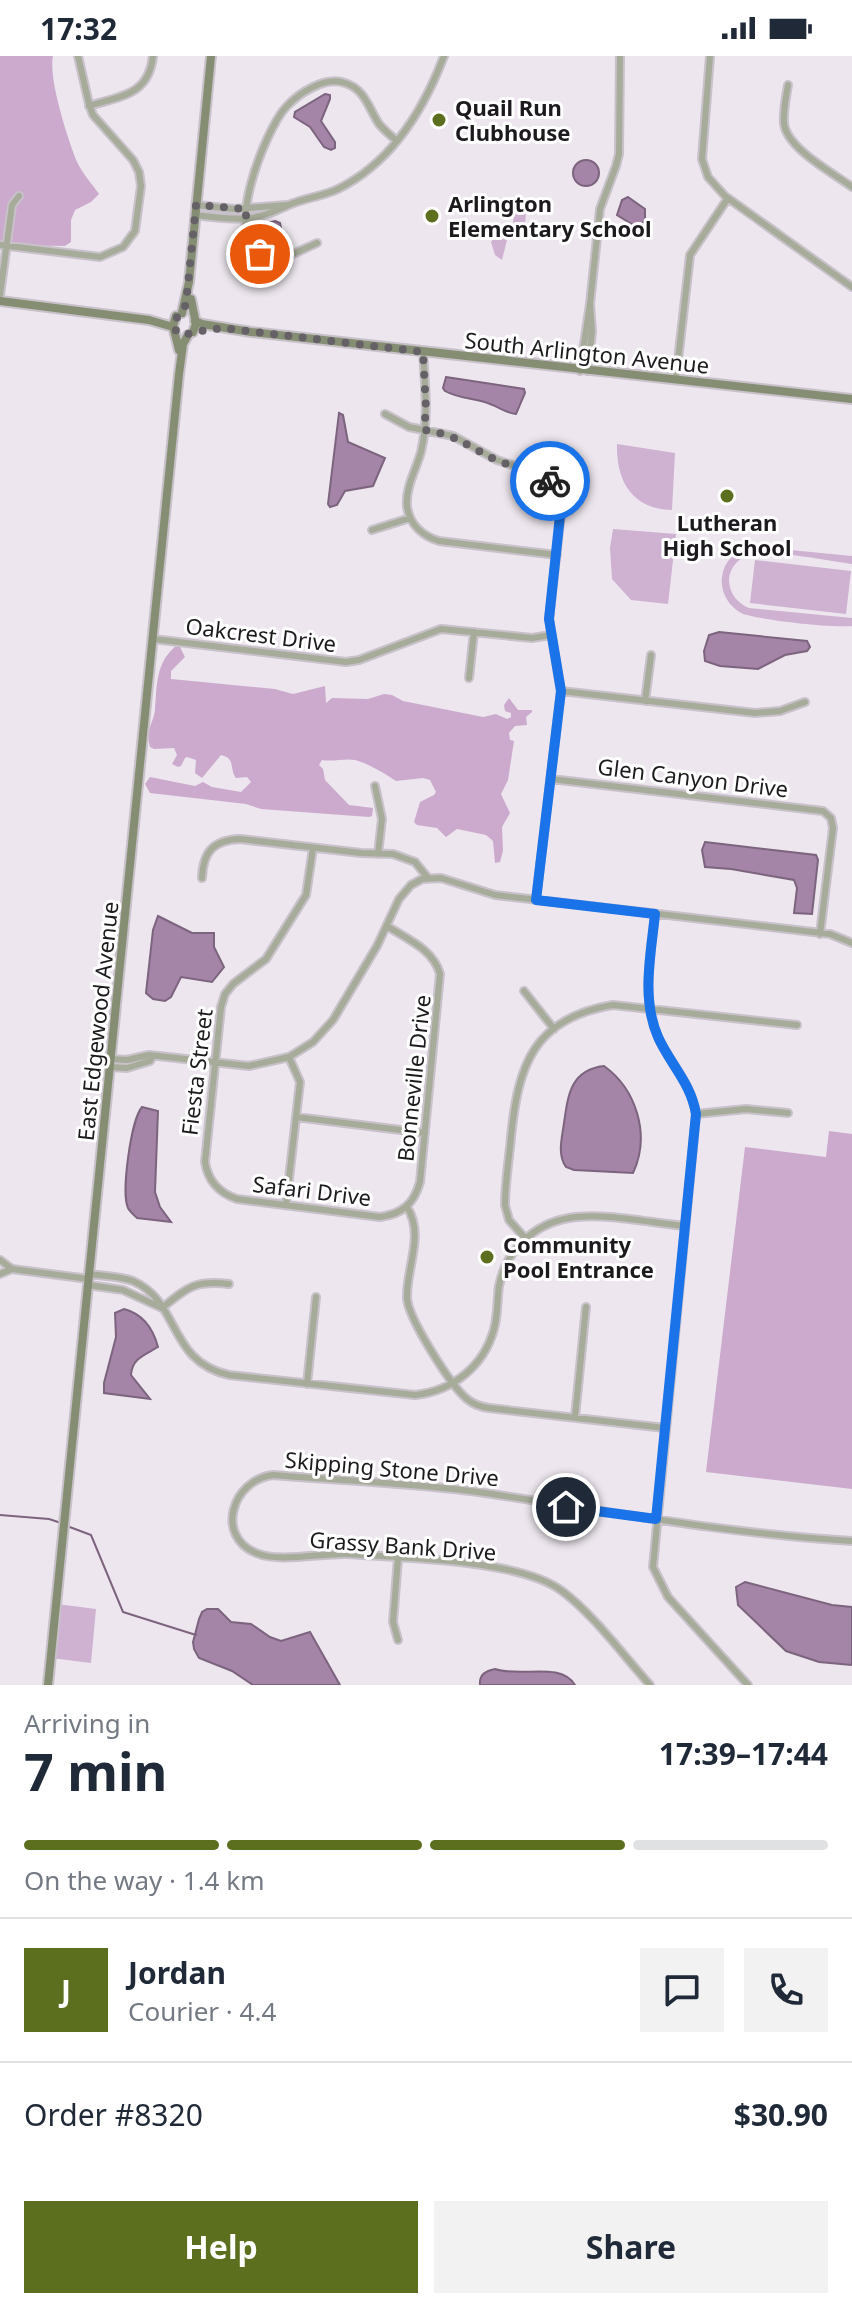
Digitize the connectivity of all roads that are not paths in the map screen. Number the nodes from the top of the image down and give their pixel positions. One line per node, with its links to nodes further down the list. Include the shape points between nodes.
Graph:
1 (78, 56): 8 (street)
2 (153, 56): 8 (street, via 139,88)
3 (211, 56): 13 (main road)
4 (444, 56): 9 (street, via 426,97)
5 (620, 56): 28 (street, via 619,154 600,209 592,331)
6 (710, 56): 12 (street, via 701,149 705,170)
7 (788, 85): 10 (street, via 788,137)
8 (89, 106): 16 (street, via 139,172 136,226 129,241 95,257)
9 (397, 141): 14 (street, via 351,182 324,195); 14 (street, via 356,88 323,82 283,111 250,184)
10 (852, 186)
11 (19, 196): 16 (street)
12 (728, 198): 18 (street); 29 (street, via 690,255)
13 (195, 210): 14 (street); 17 (main road)
14 (246, 214): 15 (street, via 248,239 264,256 281,257)
15 (317, 243)
16 (3, 245): 19 (street)
17 (189, 282): 20 (main road); 21 (main road)
18 (852, 287)
19 (0, 298): 22 (main road)
20 (179, 314): 21 (main road, South Arlington Avenue); 22 (main road); 24 (main road)
21 (194, 319): 23 (main road, South Arlington Avenue); 25 (main road)
22 (149, 320): 24 (main road)
23 (223, 328): 25 (main road, South Arlington Avenue); 26 (main road, South Arlington Avenue)
24 (175, 330): 25 (main road); 27 (main road)
25 (190, 333): 27 (main road)
26 (423, 352): 28 (main road, South Arlington Avenue); 32 (street)
27 (180, 362): 38 (main road, East Edgewood Avenue)
28 (584, 371): 29 (main road, South Arlington Avenue)
29 (676, 378): 30 (main road, South Arlington Avenue)
30 (852, 399)
31 (385, 414): 32 (street)
32 (424, 430): 33 (street, via 408,491); 35 (street, via 453,436 497,460 541,474 552,484 560,503)
33 (410, 518): 34 (street); 35 (street, via 422,533 437,540)
34 (372, 530)
35 (557, 555): 37 (street)
36 (474, 632): 37 (street, Oakcrest Drive); 38 (street, Oakcrest Drive, via 437,630 348,662); 40 (street)
37 (551, 635): 41 (street)
38 (153, 639): 60 (main road, East Edgewood Avenue)
39 (651, 655): 42 (street)
40 (469, 678)
41 (561, 691): 42 (street); 44 (street)
42 (645, 701): 43 (street, via 755,713)
43 (805, 702)
44 (551, 779): 50 (street); 53 (street, Glen Canyon Drive, via 819,810 829,816 833,828)
45 (375, 786): 47 (street, via 382,819)
46 (313, 848): 47 (street); 48 (street, via 221,841 206,853); 61 (street, Fiesta Street, via 306,895 266,959 225,994)
47 (378, 854): 49 (street, via 415,862)
48 (202, 878)
49 (428, 878): 50 (street); 52 (street, via 404,892)
50 (536, 900): 51 (street)
51 (655, 914): 53 (street); 56 (street)
52 (387, 926): 59 (street, via 327,1028); 65 (street, Bonneville Drive, via 427,951 440,974)
53 (820, 934): 54 (street)
54 (852, 943)
55 (524, 991): 58 (street)
56 (651, 1007): 57 (street); 58 (street, via 600,1007); 63 (street, via 656,1033 686,1082)
57 (797, 1025)
58 (554, 1029): 70 (street, via 527,1062 515,1097 505,1205 509,1220)
59 (289, 1057): 61 (street, via 249,1066); 64 (street, via 300,1082)
60 (111, 1063): 61 (street, via 143,1055); 74 (main road, East Edgewood Avenue)
61 (214, 1063): 66 (street, Fiesta Street, via 205,1162)
62 (788, 1113): 63 (street, via 746,1109)
63 (696, 1114): 69 (street)
64 (296, 1117): 65 (street); 67 (street)
65 (425, 1133): 68 (street, Bonneville Drive, via 418,1191)
66 (215, 1186): 67 (street, Safari Drive, via 235,1198)
67 (286, 1205): 68 (street, Safari Drive, via 380,1217)
68 (407, 1207): 79 (street, via 415,1230 409,1312)
69 (685, 1226): 70 (street, via 582,1217 557,1221); 82 (street)
70 (525, 1238): 79 (street, via 501,1277 488,1345)
71 (0, 1260): 72 (street)
72 (12, 1269): 73 (street); 74 (street)
73 (0, 1274)
74 (89, 1280): 78 (street); 78 (street, via 130,1280 147,1289); 88 (main road, East Edgewood Avenue)
75 (229, 1284): 78 (street, via 196,1284)
76 (316, 1297): 80 (street)
77 (586, 1307): 81 (street)
78 (162, 1308): 80 (street, via 185,1348 210,1369)
79 (454, 1383): 80 (street, via 411,1395); 81 (street, via 482,1407)
80 (307, 1384)
81 (575, 1417): 82 (street)
82 (665, 1428): 84 (street)
83 (233, 1512): 84 (street, Skipping Stone Drive, via 246,1486 273,1475 466,1491); 86 (street, Grassy Bank Drive, via 242,1543 266,1556)
84 (656, 1519): 85 (street, Skipping Stone Drive); 90 (street, via 653,1557 662,1589)
85 (852, 1541)
86 (398, 1558): 87 (street, via 393,1622); 89 (street, Grassy Bank Drive, via 469,1564 548,1582 576,1603)
87 (398, 1640)
88 (48, 1684)
89 (650, 1685)
90 (748, 1685)

